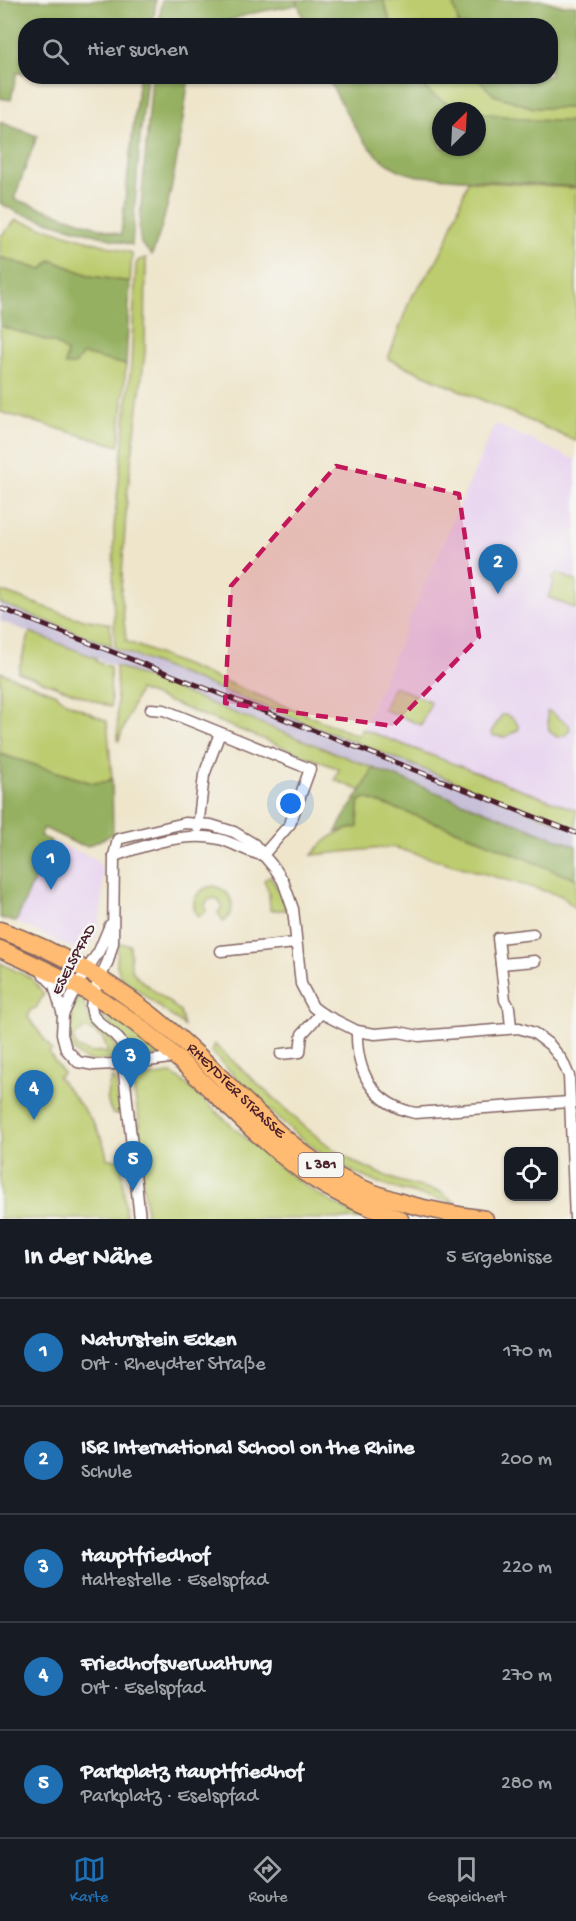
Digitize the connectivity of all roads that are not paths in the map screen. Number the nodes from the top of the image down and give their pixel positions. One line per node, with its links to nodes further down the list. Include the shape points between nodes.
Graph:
1 (151, 709): 2 (street, via 164,710)
2 (220, 733): 3 (street, via 204,775); 5 (street, via 310,769 290,824)
3 (198, 823): 4 (street); 5 (street, via 234,832 254,844); 6 (street, ESELSPFAD, via 171,825 118,839)
4 (198, 837): 5 (street); 6 (street, via 178,838)
5 (263, 855): 10 (street, via 287,889 293,909)
6 (114, 856): 7 (street, ESELSPFAD)
7 (113, 919): 16 (street, ESELSPFAD); 16 (street, ESELSPFAD, via 108,961)
8 (0, 930): 16 (main road, RHEYDTER STRASSE / L 381)
9 (533, 934): 15 (street, via 498,938)
10 (295, 943): 12 (street); 19 (street, via 301,984 313,1007)
11 (0, 949): 13 (main road, RHEYDTER STRASSE / L 381)
12 (221, 951)
13 (24, 960): 17 (main road, RHEYDTER STRASSE / L 381); 20 (street, ESELSPFAD, via 49,979)
14 (535, 961): 15 (street)
15 (501, 964): 21 (street)
16 (94, 974): 17 (street, ESELSPFAD); 18 (street, ESELSPFAD); 29 (main road, RHEYDTER STRASSE / L 381, via 176,1035 281,1135 314,1161 372,1192 414,1206)
17 (77, 985): 18 (main road, RHEYDTER STRASSE / L 381); 20 (street, ESELSPFAD)
18 (93, 994): 24 (main road, RHEYDTER STRASSE / L 381); 25 (street, ESELSPFAD, via 91,1010 121,1042)
19 (321, 1013): 22 (street); 23 (street, via 302,1034 300,1052)
20 (63, 1015): 25 (street, ESELSPFAD, via 64,1044 73,1059 88,1065)
21 (511, 1027): 22 (street, via 419,1035); 26 (street, via 534,1033 556,1052 569,1076)
22 (357, 1030): 26 (street, via 358,1061 364,1076 381,1097 404,1111)
23 (281, 1054)
24 (176, 1057): 25 (street, ESELSPFAD); 28 (main road, RHEYDTER STRASSE / L 381, via 307,1174 335,1192)
25 (123, 1064): 27 (street, ESELSPFAD)
26 (569, 1102): 30 (street)
27 (140, 1219)
28 (400, 1219)
29 (485, 1219)
30 (575, 1219)

